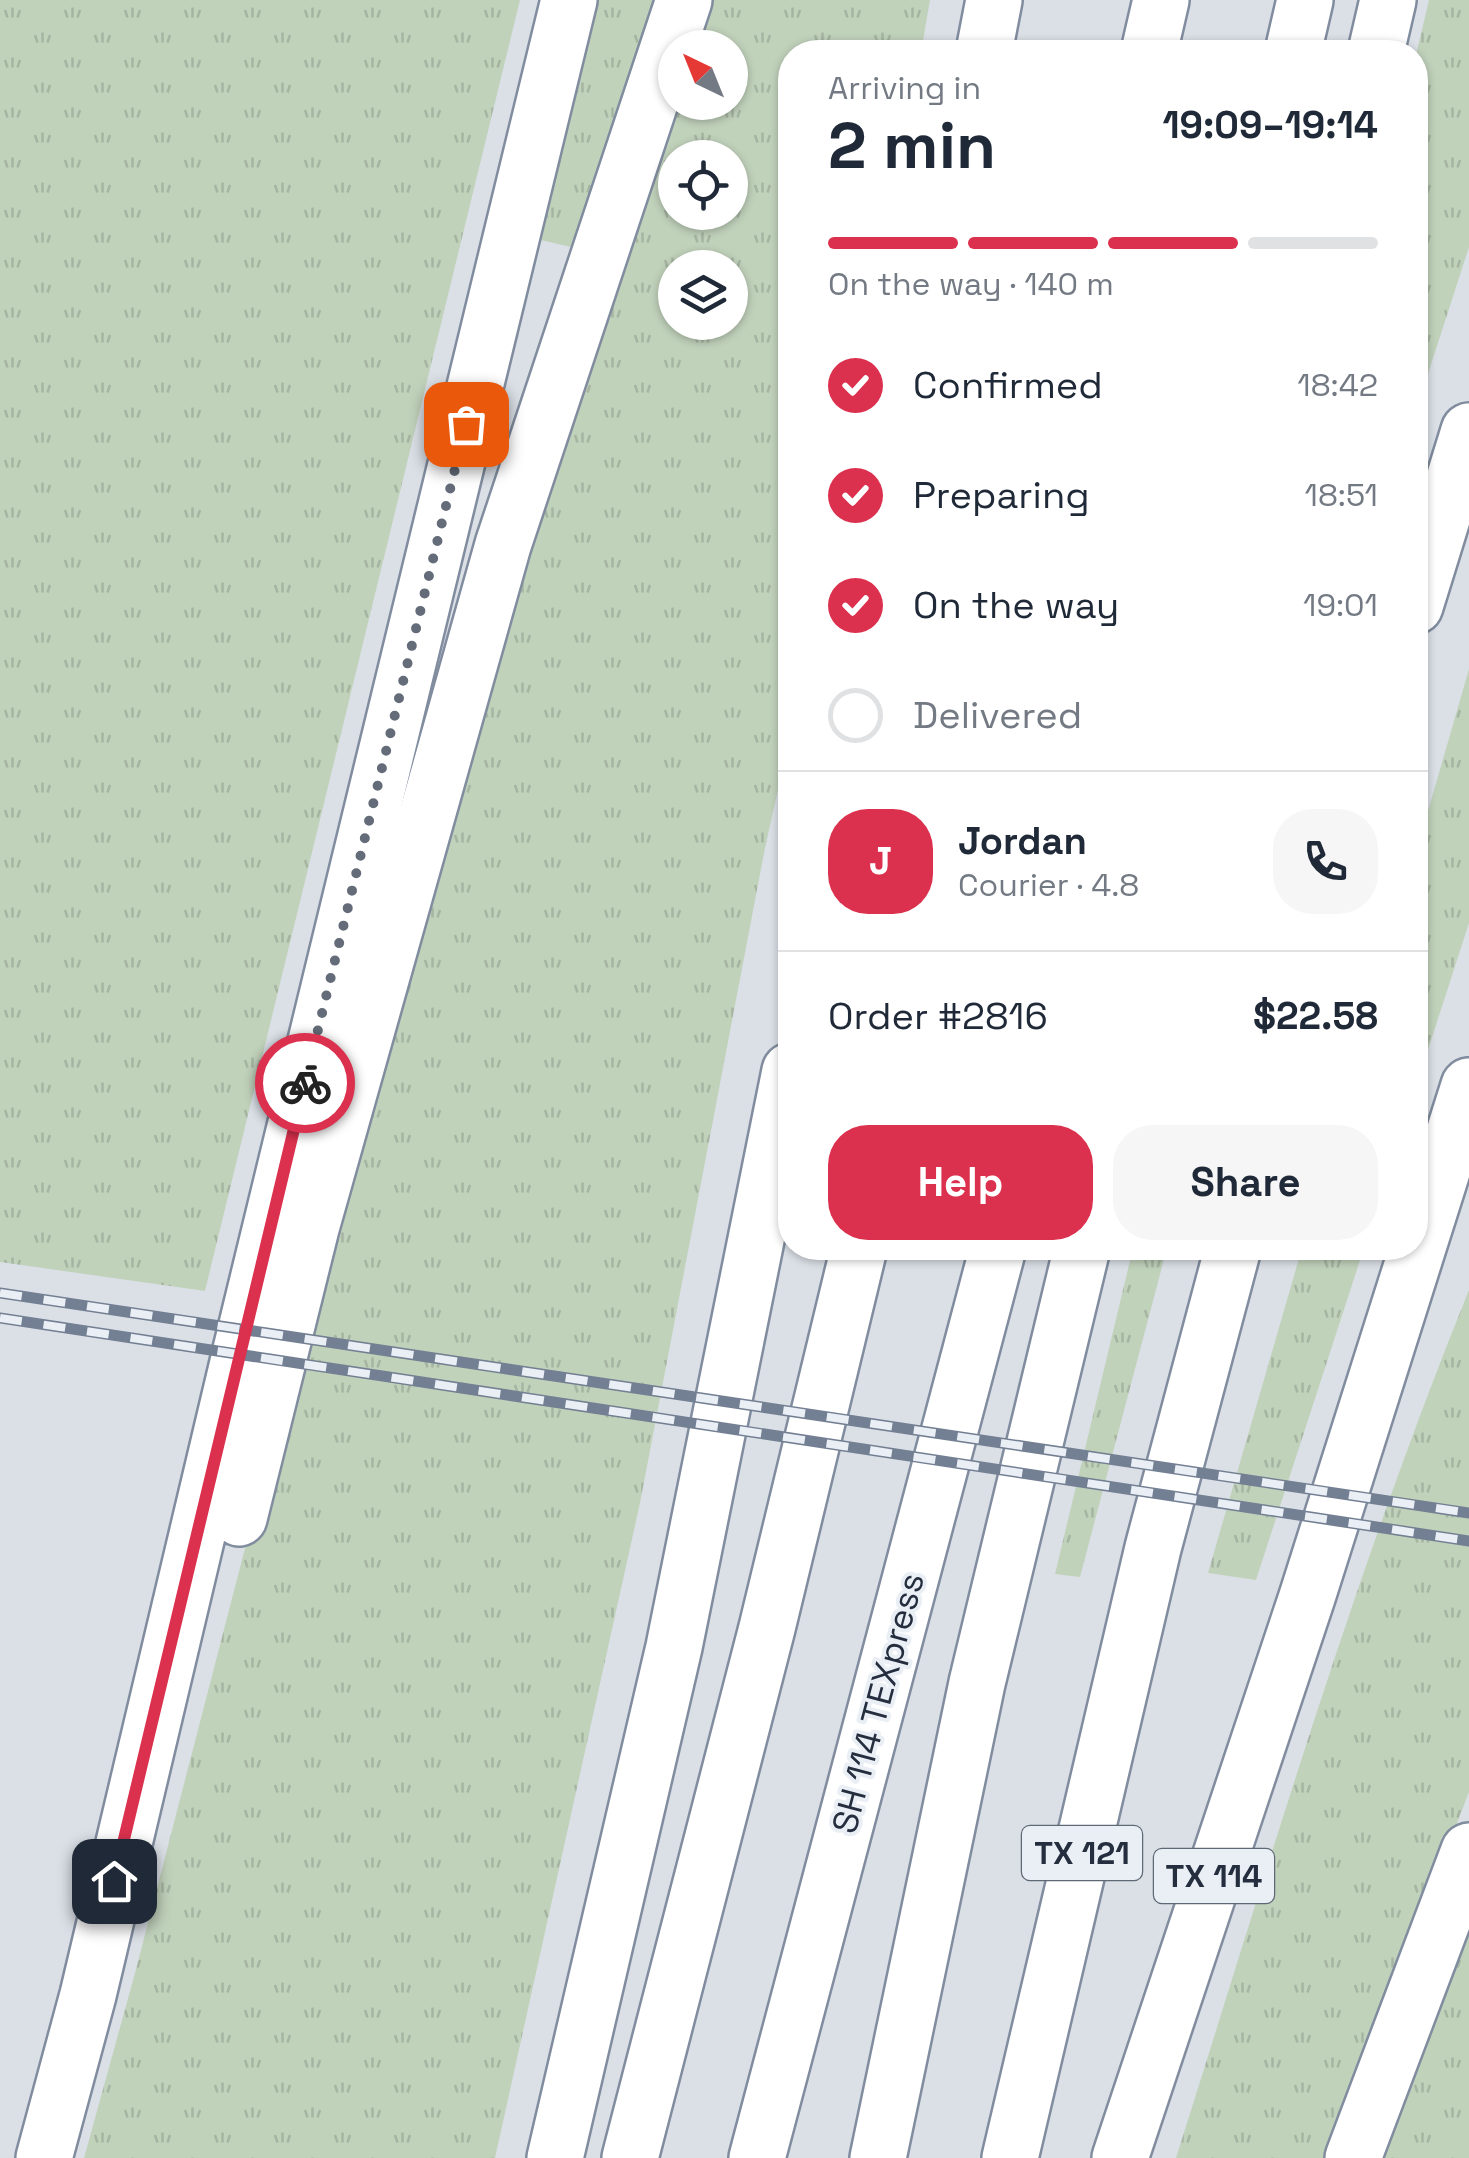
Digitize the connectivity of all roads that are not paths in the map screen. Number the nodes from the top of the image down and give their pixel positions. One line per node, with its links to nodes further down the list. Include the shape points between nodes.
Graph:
1 (569, 0): 23 (highway)
2 (684, 0): 23 (highway, via 482,617 311,1228 150,1880)
3 (994, 0): 7 (highway)
4 (1162, 0): 8 (highway)
5 (1305, 0): 9 (highway)
6 (1388, 0): 10 (highway)
7 (986, 40)
8 (1151, 40)
9 (1296, 40)
10 (1379, 40)
11 (1469, 432): 12 (highway)
12 (1428, 564)
13 (1469, 1086): 15 (highway, TX 114)
14 (778, 1131): 25 (highway, via 674,1647)
15 (1451, 1183): 16 (highway, TX 114)
16 (1428, 1249)
17 (855, 1260): 26 (highway)
18 (995, 1260): 27 (highway, SH 114 TEXpress)
19 (1079, 1260): 28 (highway, via 977,1683)
20 (1230, 1260): 29 (highway, TX 121, via 1153,1548)
21 (1424, 1260): 30 (highway, TX 114)
22 (1469, 1851): 31 (highway)
23 (88, 1994): 24 (highway)
24 (44, 2158)
25 (556, 2158)
26 (630, 2158)
27 (757, 2158)
28 (878, 2158)
29 (1010, 2158)
30 (1120, 2158)
31 (1353, 2158)

